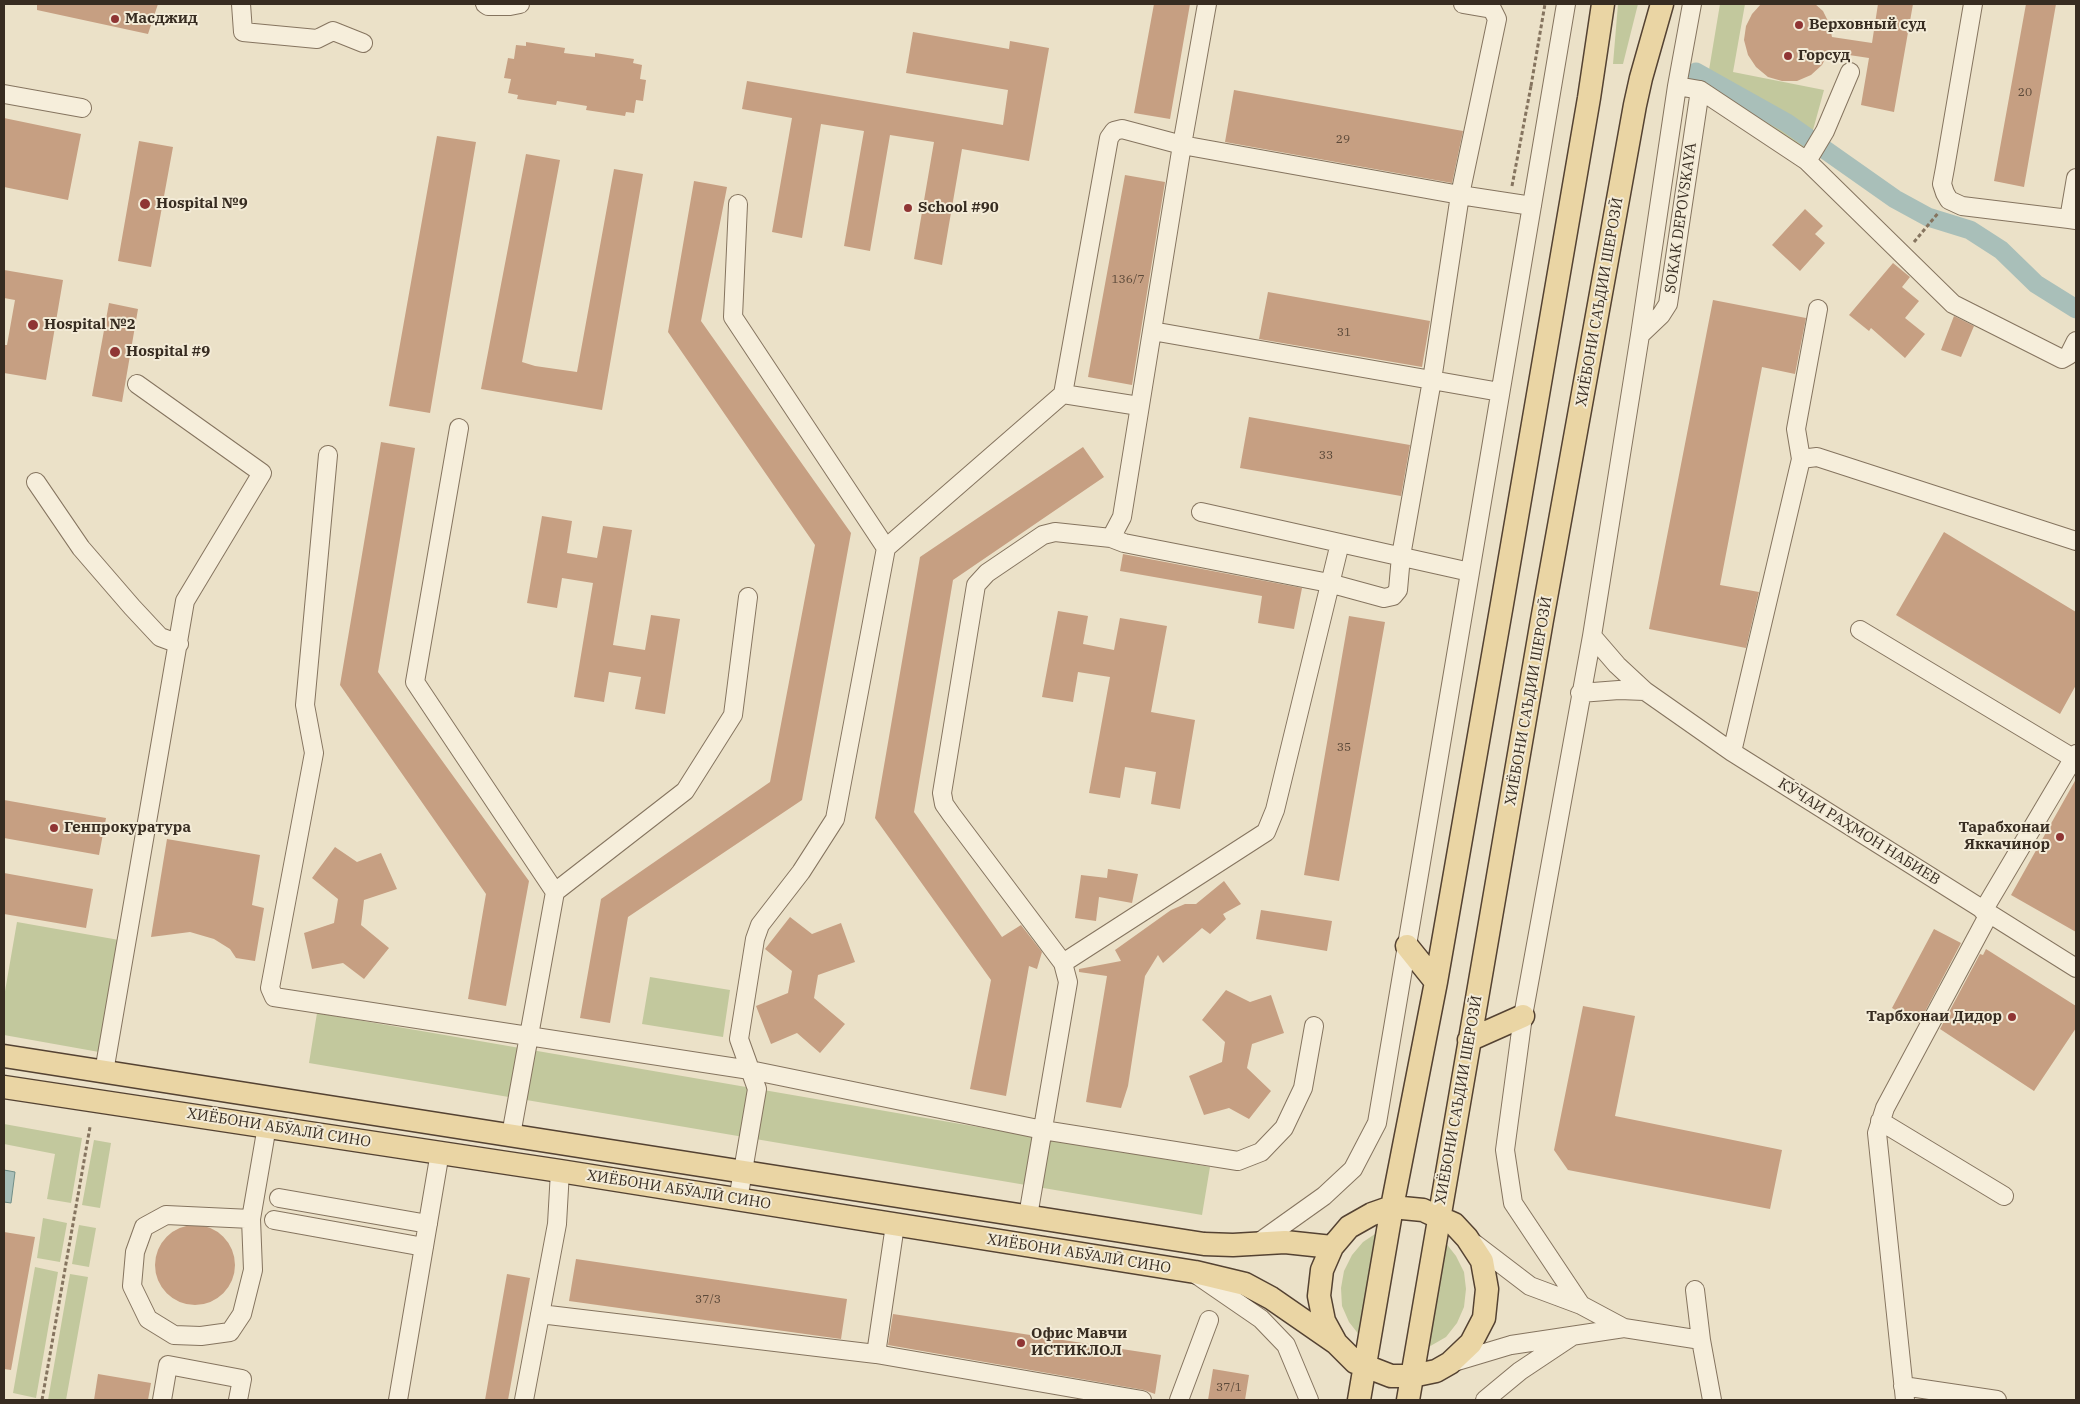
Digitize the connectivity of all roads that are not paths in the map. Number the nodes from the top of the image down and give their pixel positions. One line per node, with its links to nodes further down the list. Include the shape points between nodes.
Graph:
1 (241, 4): 11 (street, via 243,32 317,39 333,31)
2 (485, 4): 3 (street)
3 (520, 4)
4 (1207, 4): 17 (street)
5 (1463, 4): 20 (street, via 1492,9 1497,19)
6 (1566, 4): 22 (street)
7 (1603, 4): 59 (main road)
8 (1662, 4): 63 (main road, ХИЁБОНИ САЪДИИ ШЕРОЗӢ, via 1637,96)
9 (1692, 4): 13 (street)
10 (1973, 4): 23 (street, via 1944,168 1942,184 1945,193 1949,200 1962,206)
11 (363, 42)
12 (1850, 72): 18 (street)
13 (1677, 86): 14 (street); 26 (street)
14 (1700, 90): 18 (street); 26 (street, SOKAK DEPOVSKAYA, via 1668,304)
15 (4, 94): 16 (street)
16 (82, 108)
17 (1182, 145): 20 (street); 25 (street); 31 (street, via 1122,129 1108,138)
18 (1811, 155): 27 (street, via 1953,304 2062,359)
19 (2076, 178): 23 (street)
20 (1460, 195): 22 (street); 28 (street)
21 (738, 204): 41 (street, via 733,317)
22 (1532, 206): 30 (street)
23 (2073, 220)
24 (1818, 309): 35 (street, via 1796,430)
25 (1152, 331): 28 (street); 32 (street)
26 (1640, 335): 47 (street)
27 (2076, 341)
28 (1432, 380): 30 (street); 42 (street)
29 (137, 384): 48 (street, via 262,474 185,601)
30 (1500, 392): 43 (street)
31 (1063, 394): 32 (street); 41 (street)
32 (1139, 406): 38 (street, via 1122,517)
33 (459, 428): 54 (street, via 415,682)
34 (328, 455): 62 (street, via 305,705 314,752 270,988 274,997)
35 (1801, 459): 39 (street, via 1817,457); 51 (street)
36 (36, 482): 48 (street, via 81,548 132,607 160,637)
37 (1201, 512): 40 (street)
38 (1110, 538): 44 (street); 57 (street, via 1055,532 1043,535 986,573 976,585 942,793 951,814)
39 (2076, 540)
40 (1340, 543): 42 (street); 44 (street)
41 (886, 548): 65 (street, via 835,818 760,925 755,939 739,1039)
42 (1401, 556): 43 (street); 44 (street, via 1398,590 1393,596 1384,598)
43 (1470, 572): 56 (street)
44 (1329, 583): 57 (street, via 1276,810 1266,832)
45 (748, 597): 54 (street, via 733,715 685,791)
46 (1860, 630): 52 (street)
47 (1592, 636): 49 (street, КӮЧАИ РАҲМОН НАБИЕВ); 50 (street)
48 (179, 644): 66 (street)
49 (1645, 692): 50 (street); 51 (street, КӮЧАИ РАҲМОН НАБИЕВ)
50 (1580, 693): 60 (street)
51 (1732, 752): 55 (street, КӮЧАИ РАҲМОН НАБИЕВ)
52 (2075, 756): 53 (street)
53 (2068, 780): 55 (street)
54 (555, 892): 62 (street)
55 (1986, 912): 58 (street, КӮЧАИ РАҲМОН НАБИЕВ); 68 (street)
56 (1407, 946): 59 (main road); 86 (street, via 1377,1123 1353,1168 1324,1196)
57 (1063, 963): 70 (street, via 1068,982 1066,1000)
58 (2076, 968)
59 (1436, 982): 78 (main road)
60 (1524, 1016): 63 (main road); 91 (street, via 1505,1150 1513,1203)
61 (1314, 1026): 70 (street, via 1303,1088 1284,1128 1261,1152 1238,1161)
62 (529, 1037): 65 (street); 71 (street)
63 (1470, 1040): 80 (main road, ХИЁБОНИ САЪДИИ ШЕРОЗӢ)
64 (4, 1056): 66 (main road, ХИЁБОНИ АБӮАЛӢ СИНО)
65 (750, 1070): 70 (street); 74 (street, via 757,1089)
66 (104, 1072): 71 (main road, ХИЁБОНИ АБӮАЛӢ СИНО)
67 (4, 1087): 69 (main road, ХИЁБОНИ АБӮАЛӢ СИНО)
68 (1880, 1121): 75 (street); 102 (street, via 1878,1134)
69 (267, 1126): 72 (main road, ХИЁБОНИ АБӮАЛӢ СИНО); 81 (street)
70 (1043, 1130): 79 (street)
71 (511, 1135): 74 (main road, ХИЁБОНИ АБӮАЛӢ СИНО)
72 (440, 1152): 73 (main road, ХИЁБОНИ АБӮАЛӢ СИНО); 83 (street)
73 (560, 1171): 77 (main road, ХИЁБОНИ АБӮАЛӢ СИНО); 92 (street, via 557,1224)
74 (742, 1172): 77 (street); 79 (main road, ХИЁБОНИ АБӮАЛӢ СИНО)
75 (2004, 1196)
76 (279, 1198): 83 (street)
77 (738, 1200): 84 (main road, ХИЁБОНИ АБӮАЛӢ СИНО)
78 (1392, 1207): 80 (main road, ХИЁБОНИ АБӮАЛӢ СИНО, via 1422,1210); 88 (main road, ХИЁБОНИ АБӮАЛӢ СИНО, via 1349,1227); 100 (main road)
79 (1028, 1216): 86 (main road, ХИЁБОНИ АБӮАЛӢ СИНО, via 1204,1244 1233,1246)
80 (1438, 1216): 85 (main road, ХИЁБОНИ АБӮАЛӢ СИНО, via 1454,1224); 101 (main road, ХИЁБОНИ САЪДИИ ШЕРОЗӢ)
81 (251, 1219): 81 (street, via 166,1215 144,1227 135,1252 132,1286 148,1320 174,1335 230,1332 242,1314 253,1270)
82 (274, 1220): 87 (street)
83 (428, 1224): 87 (street)
84 (895, 1225): 89 (main road, ХИЁБОНИ АБӮАЛӢ СИНО); 98 (street)
85 (1467, 1238): 91 (street, via 1530,1286); 99 (main road, ХИЁБОНИ АБӮАЛӢ СИНО, via 1482,1261 1487,1289 1484,1318 1471,1343)
86 (1258, 1243): 88 (main road, ХИЁБОНИ АБӮАЛӢ СИНО)
87 (424, 1247): 105 (street)
88 (1332, 1247): 97 (main road, ХИЁБОНИ АБӮАЛӢ СИНО, via 1322,1270 1319,1296 1324,1321)
89 (1192, 1272): 97 (main road, ХИЁБОНИ АБӮАЛӢ СИНО, via 1245,1284); 109 (street, via 1261,1319 1286,1344)
90 (1695, 1290): 96 (street)
91 (1581, 1306): 94 (street)
92 (540, 1314): 98 (street); 106 (street)
93 (1209, 1320): 108 (street)
94 (1624, 1328): 95 (street); 96 (street)
95 (1574, 1334): 99 (street, via 1511,1345); 112 (street)
96 (1701, 1340): 113 (street)
97 (1336, 1343): 100 (main road, ХИЁБОНИ АБӮАЛӢ СИНО)
98 (876, 1354): 107 (street)
99 (1450, 1363): 101 (main road, ХИЁБОНИ АБӮАЛӢ СИНО, via 1436,1371)
100 (1366, 1368): 101 (main road, ХИЁБОНИ АБӮАЛӢ СИНО, via 1391,1376); 110 (main road)
101 (1412, 1376): 111 (main road, ХИЁБОНИ САЪДИИ ШЕРОЗӢ)
102 (1904, 1393): 114 (street)
103 (162, 1400): 104 (street, via 168,1365 242,1379)
104 (238, 1400)
105 (398, 1400)
106 (524, 1400)
107 (1142, 1400)
108 (1178, 1400)
109 (1309, 1400)
110 (1359, 1400)
111 (1408, 1400)
112 (1485, 1400)
113 (1712, 1400)
114 (1997, 1400)

